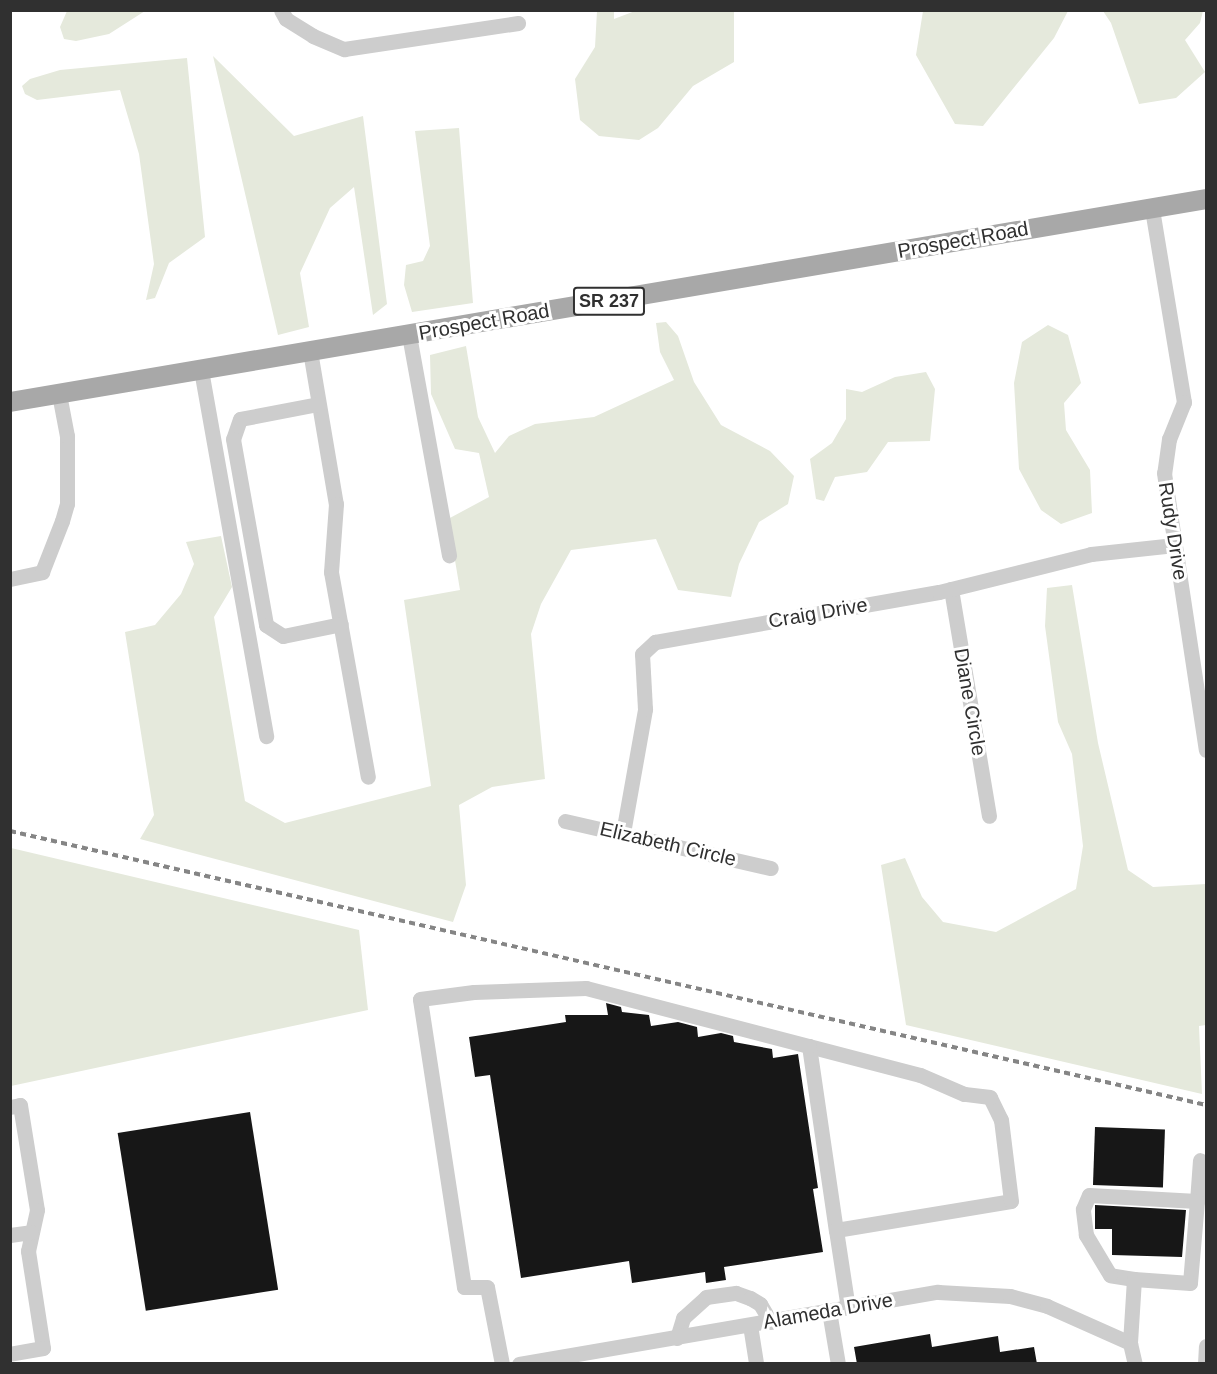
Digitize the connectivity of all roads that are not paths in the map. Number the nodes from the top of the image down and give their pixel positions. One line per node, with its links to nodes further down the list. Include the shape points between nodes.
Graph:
1 (281, 10): 2 (street, via 286,19 313,36 344,49)
2 (518, 23)
3 (1206, 199): 4 (main road, Prospect Road / SR 237)
4 (1152, 209): 5 (main road, Prospect Road / SR 237); 11 (street, Rudy Drive, via 1184,402 1168,439 1164,473)
5 (409, 334): 6 (main road, Prospect Road / SR 237); 12 (street)
6 (310, 351): 7 (main road, Prospect Road / SR 237); 10 (street)
7 (201, 370): 8 (main road, Prospect Road / SR 237); 16 (street)
8 (59, 394): 9 (main road, Prospect Road / SR 237); 13 (street, via 67,435 67,504 42,572)
9 (10, 402)
10 (318, 404): 15 (street, via 336,504 331,572); 15 (street, via 240,419 233,439 266,625 283,636)
11 (1175, 546): 14 (street, Craig Drive, via 1091,554); 17 (street, Rudy Drive)
12 (448, 555)
13 (10, 579)
14 (951, 589): 19 (street, Diane Circle); 21 (street, Craig Drive, via 655,642 642,654 645,709)
15 (341, 624): 18 (street)
16 (266, 736)
17 (1206, 750)
18 (368, 777)
19 (990, 816)
20 (565, 821): 21 (street, Elizabeth Circle)
21 (623, 833): 22 (street, Elizabeth Circle)
22 (771, 867)
23 (809, 1046): 27 (street); 27 (street, via 920,1075 964,1094 990,1097 1001,1120 1011,1201); 40 (street, via 586,988 474,992 420,999 464,1287 487,1287)
24 (10, 1107): 28 (street, via 20,1105 37,1210)
25 (1200, 1160): 26 (street)
26 (1197, 1201): 30 (street, via 1190,1283); 30 (street, via 1089,1195 1083,1209 1086,1235 1110,1275)
27 (836, 1230): 31 (street)
28 (31, 1232): 29 (street); 38 (street, via 28,1251 43,1348)
29 (10, 1234)
30 (1134, 1279): 36 (street)
31 (848, 1308): 32 (street, Alameda Drive); 36 (street, Alameda Drive, via 938,1292 978,1292 1047,1306)
32 (829, 1311): 33 (street, Alameda Drive); 43 (street)
33 (771, 1322): 34 (street, Alameda Drive); 35 (street, via 760,1304 750,1298 736,1293 706,1297 683,1318)
34 (750, 1325): 35 (street, Alameda Drive); 42 (street)
35 (677, 1338): 39 (street, Alameda Drive)
36 (1131, 1343): 44 (street)
37 (1206, 1346): 45 (street)
38 (10, 1354)
39 (613, 1357): 41 (street, Alameda Drive)
40 (502, 1364)
41 (519, 1364)
42 (756, 1364)
43 (838, 1364)
44 (1135, 1364)
45 (1205, 1364)

